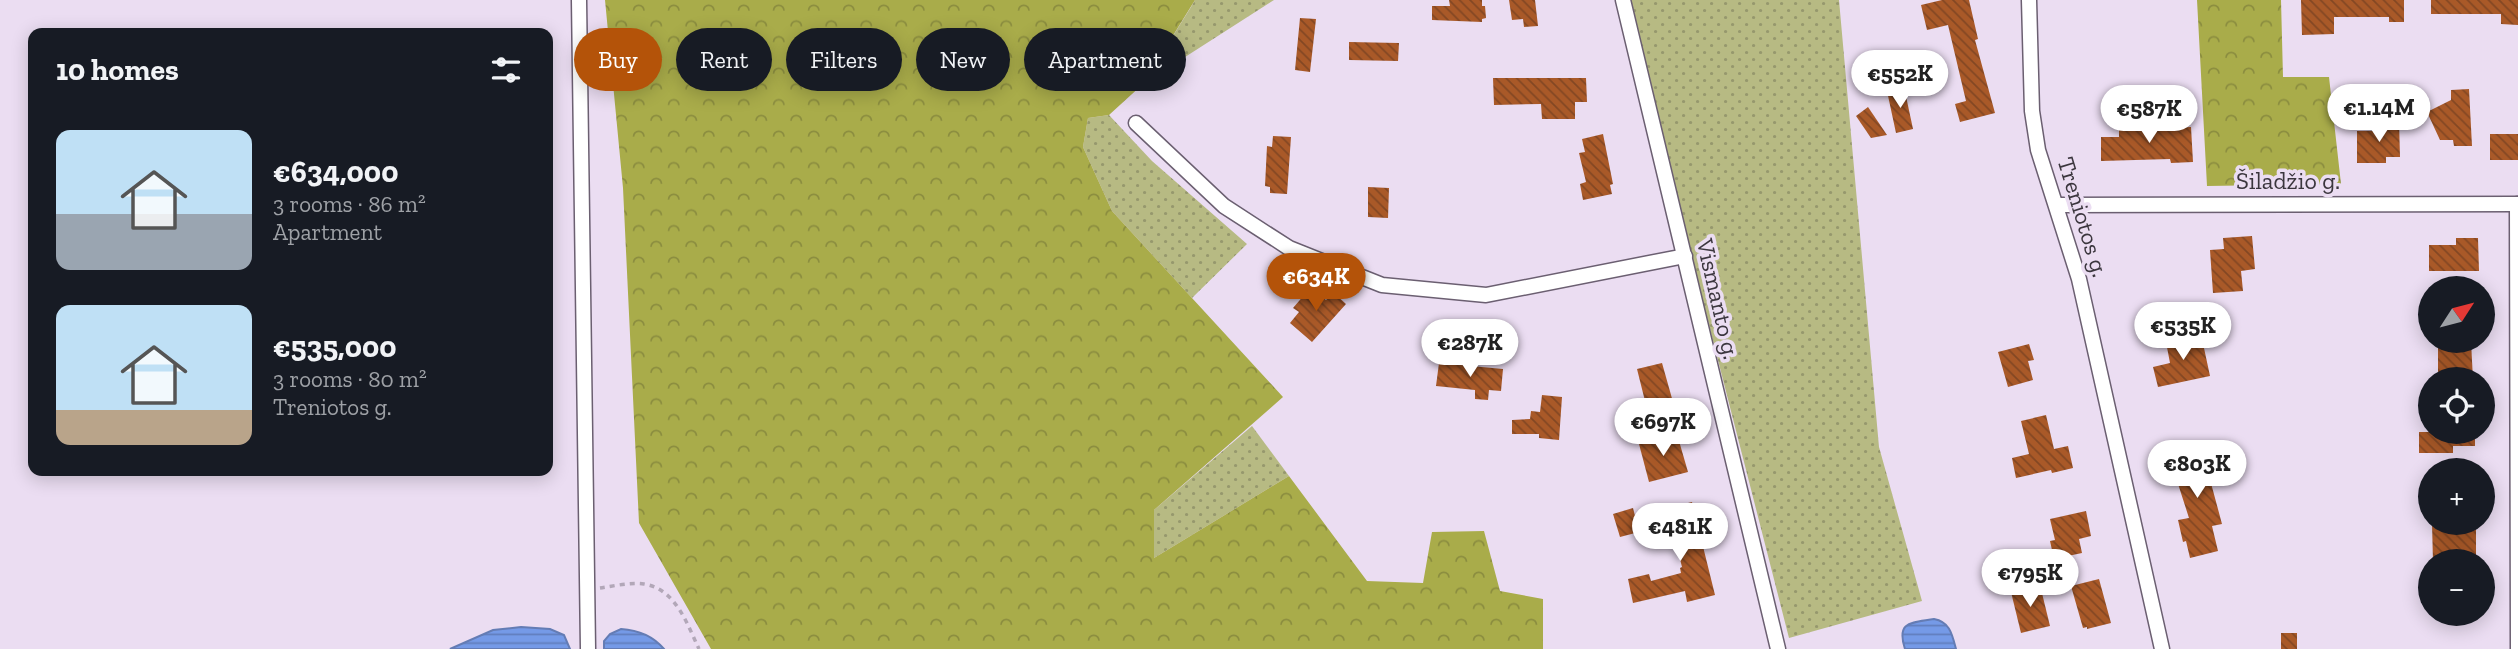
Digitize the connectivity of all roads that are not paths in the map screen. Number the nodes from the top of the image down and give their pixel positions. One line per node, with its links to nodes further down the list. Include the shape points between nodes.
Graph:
1 (579, 0): 8 (street)
2 (1623, 0): 7 (street, Vismanto g.)
3 (2029, 0): 6 (street, Treniotos g., via 2032,111 2038,150)
4 (1136, 123): 7 (street, via 1235,213 1289,248 1382,285 1486,295)
5 (2517, 204): 6 (street, Šiladžio g.); 11 (street)
6 (2057, 205): 10 (street, Treniotos g., via 2079,279)
7 (1685, 256): 9 (street, Vismanto g.)
8 (588, 649)
9 (1778, 649)
10 (2162, 649)
11 (2518, 649)

